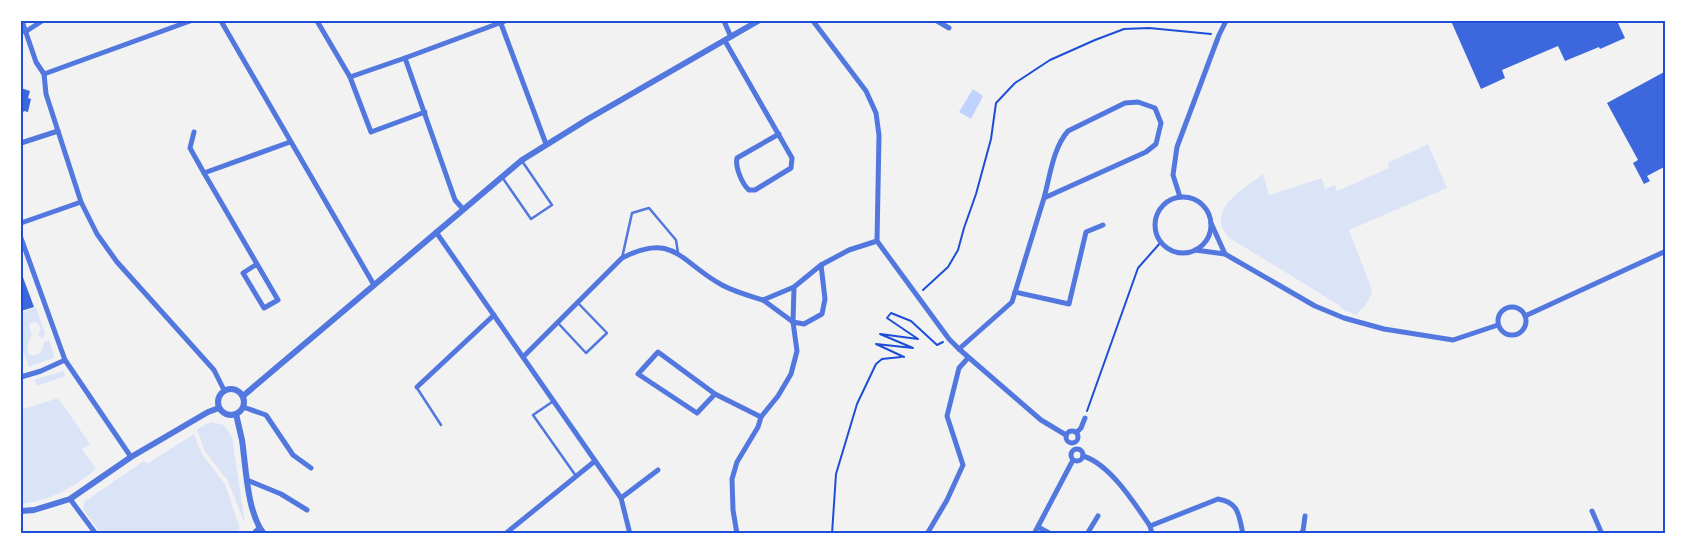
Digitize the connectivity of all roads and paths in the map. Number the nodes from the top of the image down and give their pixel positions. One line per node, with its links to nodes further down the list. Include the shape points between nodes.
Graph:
1 (42, 21): 13 (street)
2 (190, 21): 17 (street)
3 (221, 21): 23 (street)
4 (317, 21): 18 (street)
5 (724, 21): 15 (street)
6 (758, 21): 15 (street)
7 (813, 21): 38 (street, via 866,91 876,113 879,135)
8 (937, 21): 12 (street)
9 (1226, 21): 14 (street)
10 (502, 22): 16 (street); 25 (street)
11 (22, 24): 13 (street)
12 (950, 28)
13 (25, 32): 17 (street)
14 (1219, 35): 29 (street, via 1177,147 1173,175); 50 (path, via 1149,28 1124,29 1050,60 1015,83 996,103 991,139 958,250 948,267)
15 (728, 39): 22 (street); 25 (street)
16 (405, 58): 18 (street); 19 (street)
17 (44, 74): 20 (street, via 46,94)
18 (350, 78): 19 (street, via 371,132)
19 (425, 112): 32 (street, via 456,200)
20 (58, 131): 24 (street); 31 (street)
21 (194, 132): 27 (street, via 190,148)
22 (779, 134): 22 (street, via 792,158 791,168 755,190 749,190 735,164 737,158)
23 (290, 142): 27 (street); 47 (street)
24 (21, 143)
25 (546, 144): 26 (street)
26 (522, 160): 28 (street); 28 (lane, via 552,205 531,219)
27 (204, 173): 45 (street)
28 (502, 176): 32 (street)
29 (1180, 197): 33 (street, via 1202,204); 39 (street, via 1164,205 1158,214 1156,231)
30 (1044, 198): 30 (street, via 1146,152 1156,144 1161,123 1156,108 1125,102 1068,131 1058,147); 49 (street)
31 (81, 202): 34 (street); 65 (street, via 97,234 117,262 214,370)
32 (463, 210): 36 (street)
33 (1211, 223): 40 (street, via 1207,239); 43 (street)
34 (21, 224)
35 (1103, 225): 49 (street, via 1086,232 1069,304)
36 (436, 232): 47 (street); 53 (street)
37 (21, 238): 62 (street)
38 (877, 241): 46 (street, via 849,250); 50 (street)
39 (1161, 242): 40 (street, via 1177,252); 73 (path, via 1138,268)
40 (1195, 250): 43 (street)
41 (1666, 251): 54 (street)
42 (678, 253): 44 (street, via 658,247 646,248); 44 (lane, via 676,240 649,208 632,213); 51 (street, via 723,286)
43 (1225, 254): 57 (street, via 1315,306 1359,323 1453,340)
44 (622, 258): 52 (street)
45 (257, 264): 45 (street, via 243,273 264,308 278,300)
46 (821, 265): 48 (street); 56 (street, via 825,299 822,314 804,324)
47 (374, 285): 67 (street)
48 (794, 287): 51 (street); 56 (street)
49 (1015, 292): 59 (street, via 1012,302)
50 (917, 295): 58 (street)
51 (763, 300): 56 (street)
52 (577, 302): 55 (street); 55 (lane, via 607,333 586,353)
53 (494, 315): 60 (street); 64 (street)
54 (1525, 316): 57 (street, via 1520,309 1508,307 1500,312); 57 (street, via 1525,327 1516,334 1505,333)
55 (557, 322): 60 (street)
56 (793, 322): 72 (street, via 797,351 791,374)
57 (1498, 325)
58 (949, 339): 59 (street); 101 (path, via 937,345 911,321 891,313 887,318 918,339 880,334 913,348 876,344 904,357 882,359 876,364 857,404 836,474)
59 (959, 350): 61 (street)
60 (523, 358): 68 (street)
61 (968, 358): 76 (street); 102 (street, via 959,368 947,416 963,465)
62 (65, 360): 63 (street); 78 (street)
63 (21, 377)
64 (417, 387): 74 (lane)
65 (224, 390): 67 (street, via 235,389); 70 (street, via 218,398)
66 (715, 394): 66 (street, via 697,413 638,374 658,352); 72 (street)
67 (243, 396): 69 (street)
68 (554, 401): 80 (street); 83 (lane, via 533,415)
69 (243, 406): 71 (street); 81 (street, via 266,415 293,455)
70 (219, 408): 71 (street, via 224,413); 78 (street)
71 (236, 414): 84 (street)
72 (761, 417): 100 (street, via 737,462 732,479)
73 (1084, 418): 75 (street)
74 (441, 425)
75 (1078, 434): 76 (street, via 1072,430); 76 (street, via 1074,443 1068,442); 77 (street)
76 (1066, 437): 79 (street)
77 (1083, 454): 79 (street, via 1079,461); 79 (street, via 1075,449); 92 (street, via 1118,482)
78 (130, 457): 86 (street)
79 (1072, 457): 93 (street)
80 (595, 461): 83 (street); 85 (street)
81 (311, 468)
82 (658, 470): 85 (street)
83 (576, 476): 98 (street)
84 (247, 480): 87 (street, via 281,494); 94 (street)
85 (621, 498): 99 (street)
86 (70, 499): 89 (street); 95 (street)
87 (306, 510)
88 (1592, 510): 109 (street)
89 (21, 511)
90 (1098, 516): 105 (street)
91 (1305, 516): 108 (street)
92 (1150, 526): 106 (street); 107 (street, via 1218,499 1228,500 1234,505)
93 (1038, 527): 103 (street); 104 (street)
94 (260, 528): 96 (street); 97 (street)
95 (96, 534)
96 (252, 534)
97 (264, 534)
98 (505, 534)
99 (630, 534)
100 (736, 534)
101 (832, 534)
102 (927, 534)
103 (1034, 534)
104 (1051, 534)
105 (1087, 534)
106 (1152, 534)
107 (1243, 534)
108 (1300, 534)
109 (1602, 534)

